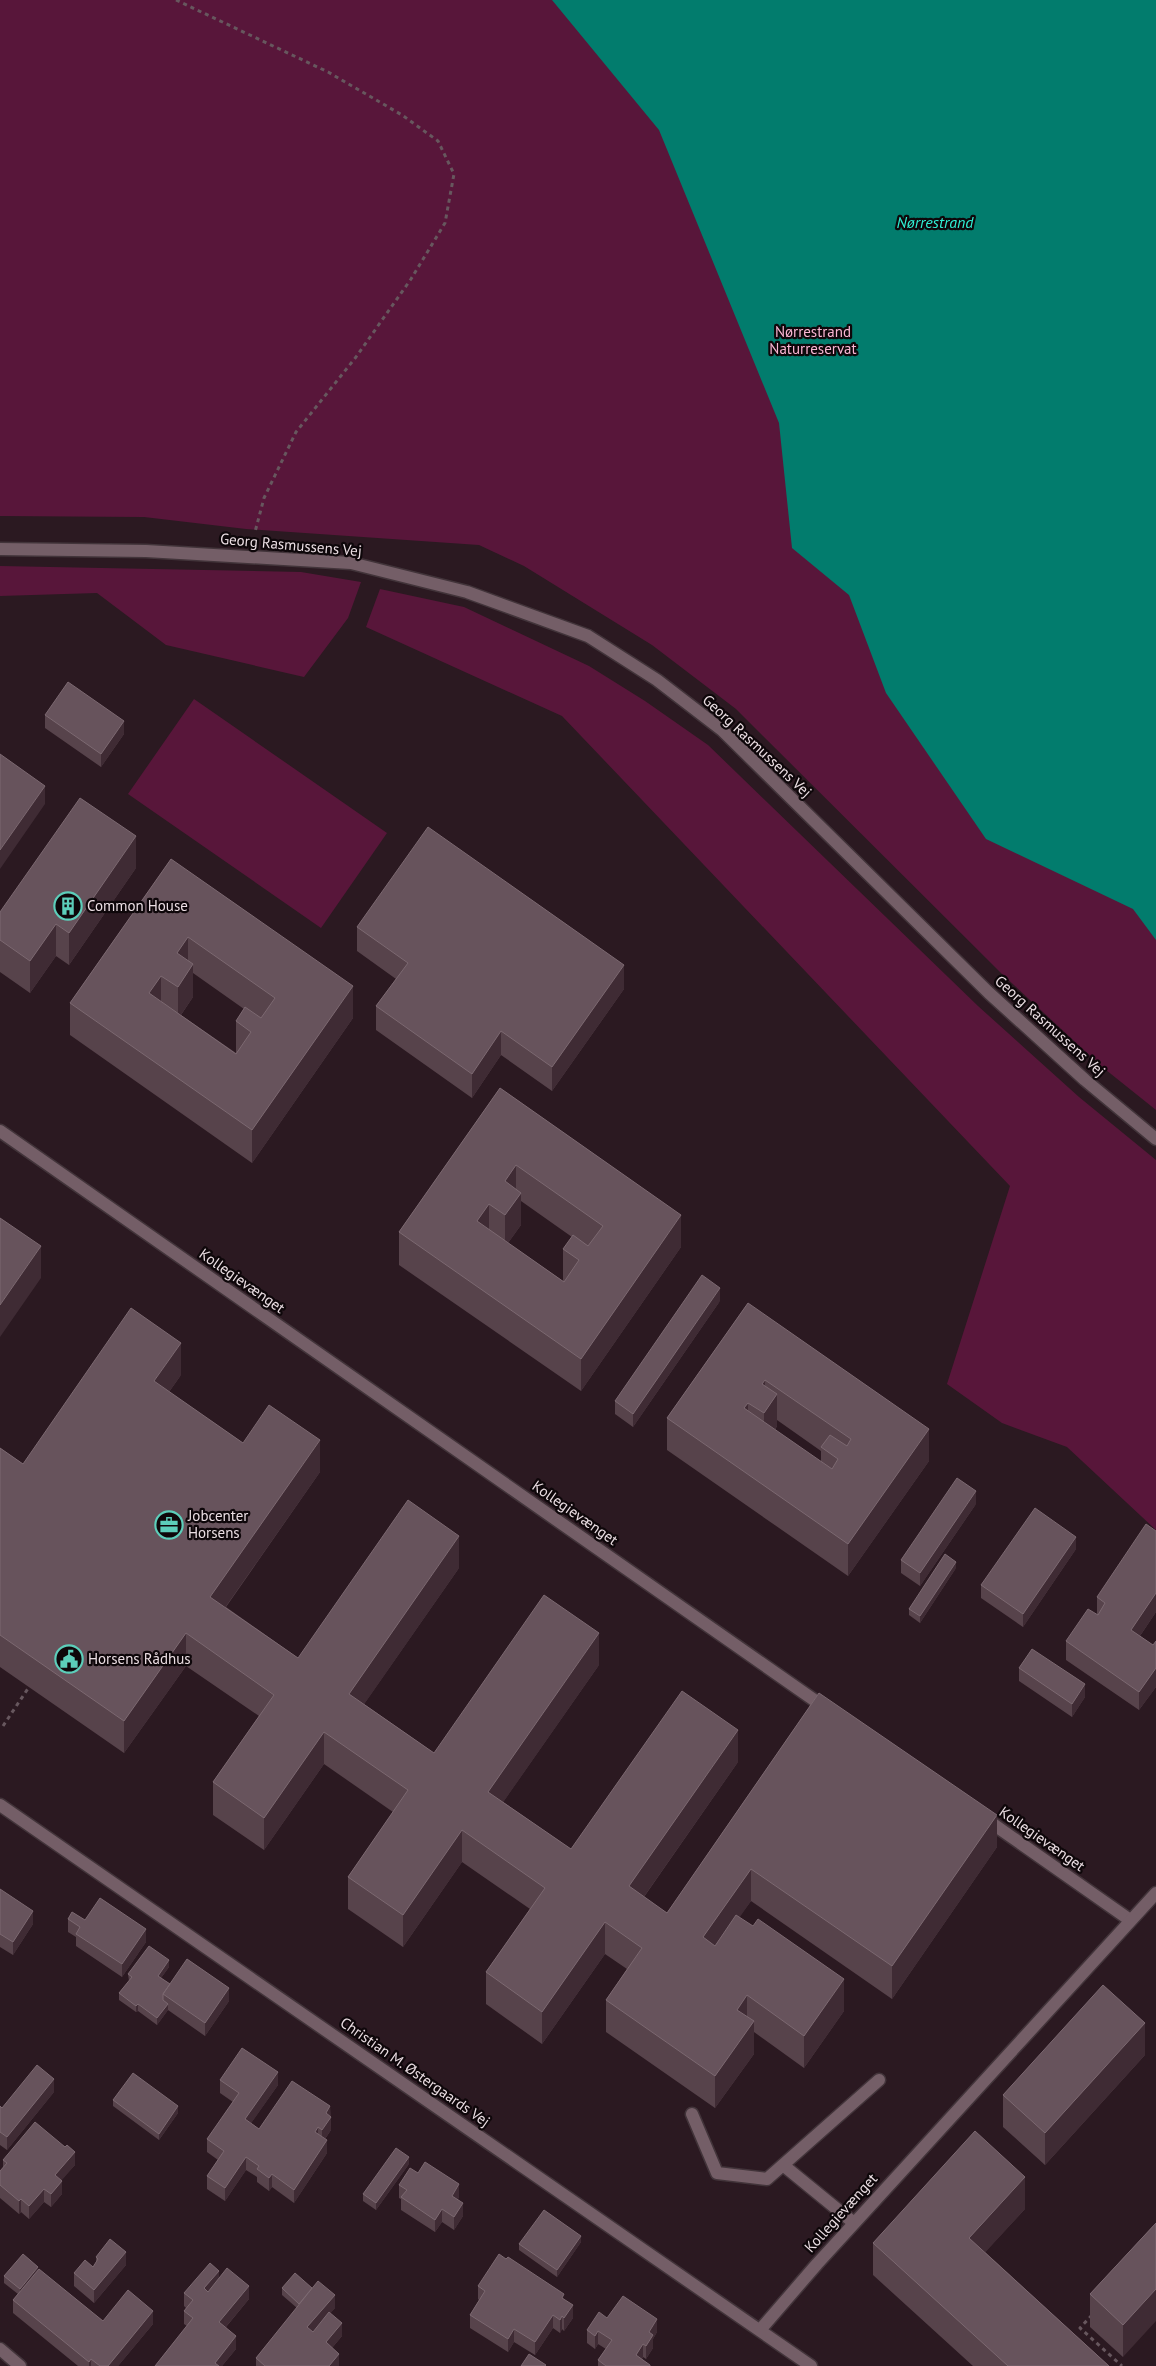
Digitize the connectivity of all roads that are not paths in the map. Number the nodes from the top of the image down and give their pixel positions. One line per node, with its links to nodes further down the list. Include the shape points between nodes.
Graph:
1 (0, 549): 3 (street, Georg Rasmussens Vej, via 146,551 350,563 467,592 588,636 657,680 722,730 989,993)
2 (0, 1131): 4 (street, Kollegievænget)
3 (1156, 1139)
4 (836, 1715)
5 (0, 1805): 13 (street, Christian M. Østergaards Vej)
6 (975, 1812): 8 (street, Kollegievænget)
7 (1156, 1893): 8 (street, Kollegievænget)
8 (1130, 1920): 12 (street, Kollegievænget)
9 (879, 2080): 11 (street)
10 (692, 2114): 11 (street, via 717,2173 767,2179)
11 (783, 2164): 12 (street)
12 (854, 2223): 13 (street, Kollegievænget)
13 (760, 2330): 16 (street, Christian M. Østergaards Vej)
14 (0, 2349): 15 (street)
15 (20, 2366)
16 (810, 2366)

